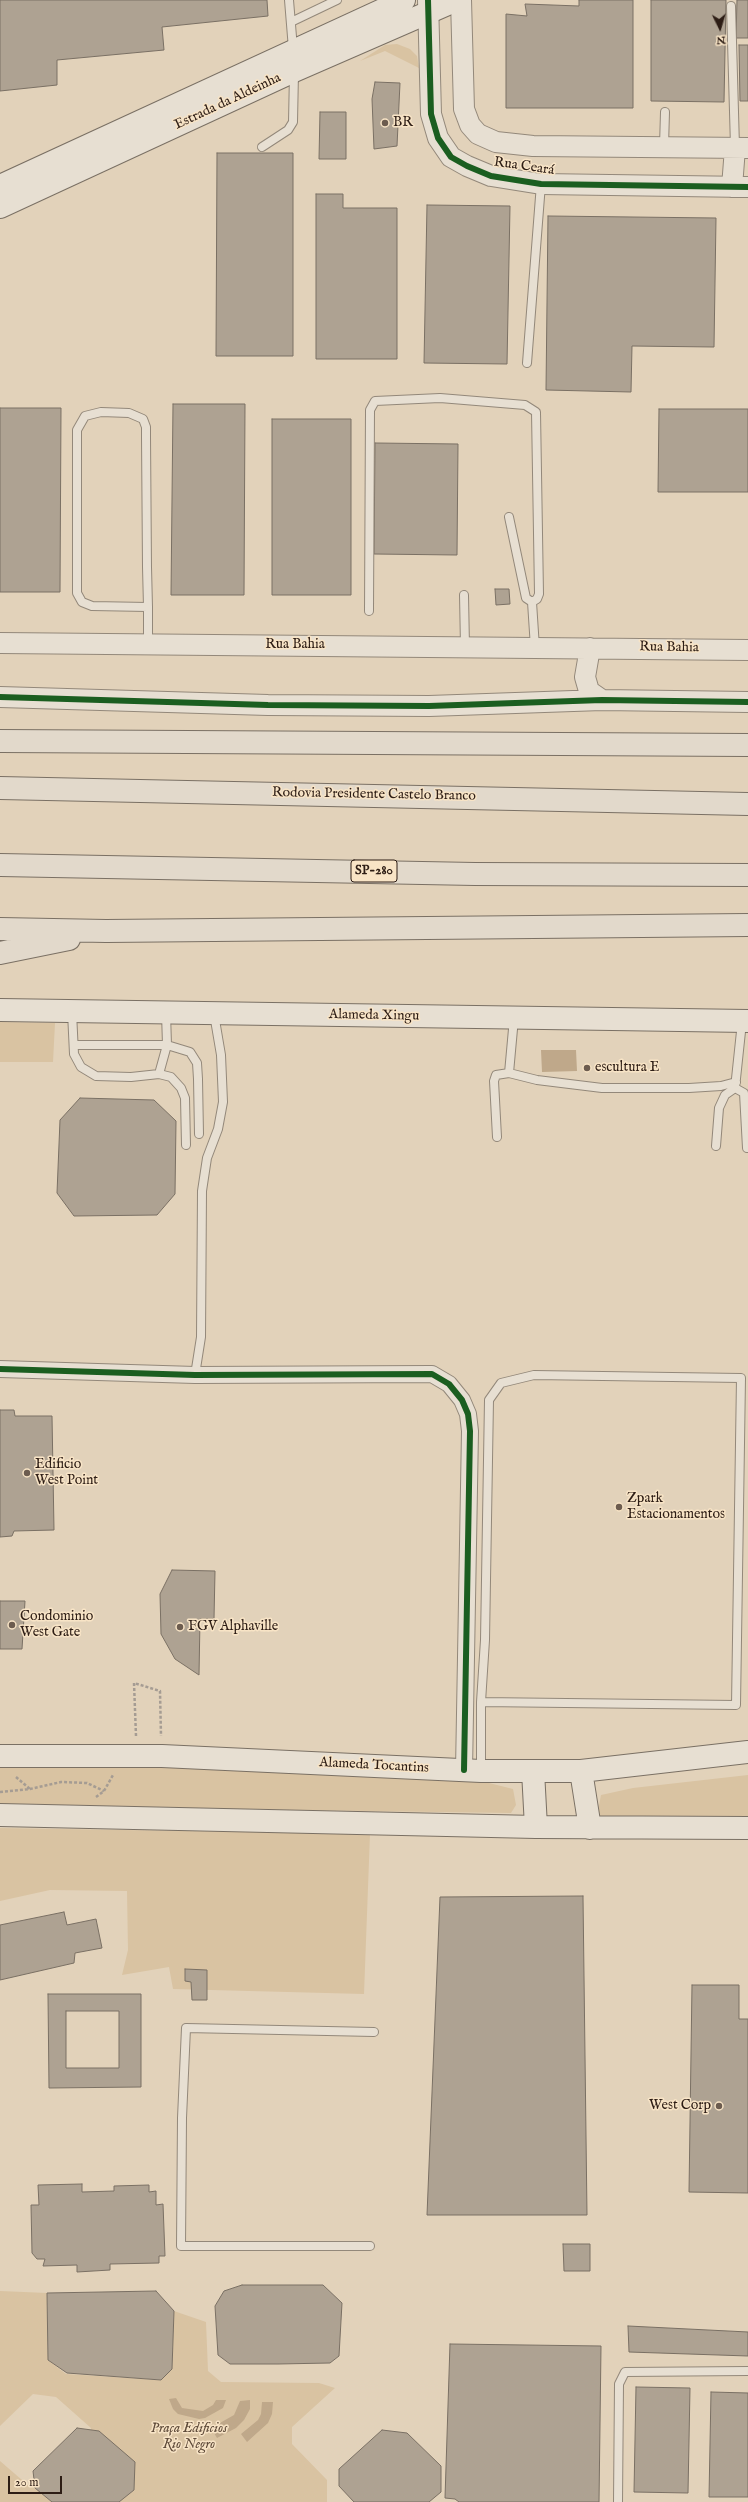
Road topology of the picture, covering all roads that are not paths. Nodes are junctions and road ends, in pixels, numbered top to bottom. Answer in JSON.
{"nodes":[{"id":1,"x":289,"y":0,"type":"edge"},
{"id":2,"x":337,"y":0,"type":"edge"},
{"id":3,"x":404,"y":0,"type":"edge"},
{"id":4,"x":457,"y":0,"type":"edge"},
{"id":5,"x":461,"y":0,"type":"edge"},
{"id":6,"x":428,"y":6,"type":"edge"},
{"id":7,"x":731,"y":6,"type":"dead end"},
{"id":8,"x":291,"y":22,"type":"junction"},
{"id":9,"x":294,"y":61,"type":"junction"},
{"id":10,"x":665,"y":112,"type":"dead end"},
{"id":11,"x":664,"y":146,"type":"junction"},
{"id":12,"x":262,"y":147,"type":"dead end"},
{"id":13,"x":741,"y":148,"type":"edge"},
{"id":14,"x":541,"y":184,"type":"junction"},
{"id":15,"x":0,"y":186,"type":"edge"},
{"id":16,"x":740,"y":187,"type":"edge"},
{"id":17,"x":0,"y":207,"type":"edge"},
{"id":18,"x":527,"y":363,"type":"dead end"},
{"id":19,"x":509,"y":517,"type":"dead end"},
{"id":20,"x":464,"y":595,"type":"dead end"},
{"id":21,"x":532,"y":602,"type":"junction"},
{"id":22,"x":148,"y":607,"type":"junction"},
{"id":23,"x":369,"y":611,"type":"dead end"},
{"id":24,"x":0,"y":643,"type":"edge"},
{"id":25,"x":148,"y":645,"type":"junction"},
{"id":26,"x":465,"y":647,"type":"junction"},
{"id":27,"x":590,"y":648,"type":"junction"},
{"id":28,"x":535,"y":649,"type":"junction"},
{"id":29,"x":748,"y":650,"type":"edge"},
{"id":30,"x":0,"y":697,"type":"edge"},
{"id":31,"x":602,"y":700,"type":"junction"},
{"id":32,"x":748,"y":702,"type":"edge"},
{"id":33,"x":0,"y":740,"type":"edge"},
{"id":34,"x":748,"y":745,"type":"edge"},
{"id":35,"x":0,"y":788,"type":"edge"},
{"id":36,"x":748,"y":804,"type":"edge"},
{"id":37,"x":0,"y":865,"type":"edge"},
{"id":38,"x":748,"y":875,"type":"edge"},
{"id":39,"x":748,"y":925,"type":"edge"},
{"id":40,"x":0,"y":928,"type":"edge"},
{"id":41,"x":106,"y":931,"type":"junction"},
{"id":42,"x":0,"y":953,"type":"edge"},
{"id":43,"x":0,"y":1010,"type":"edge"},
{"id":44,"x":72,"y":1012,"type":"junction"},
{"id":45,"x":166,"y":1013,"type":"junction"},
{"id":46,"x":214,"y":1014,"type":"junction"},
{"id":47,"x":514,"y":1018,"type":"junction"},
{"id":48,"x":745,"y":1021,"type":"edge"},
{"id":49,"x":74,"y":1045,"type":"junction"},
{"id":50,"x":167,"y":1045,"type":"junction"},
{"id":51,"x":509,"y":1073,"type":"junction"},
{"id":52,"x":159,"y":1074,"type":"junction"},
{"id":53,"x":736,"y":1085,"type":"junction"},
{"id":54,"x":199,"y":1134,"type":"dead end"},
{"id":55,"x":497,"y":1137,"type":"dead end"},
{"id":56,"x":186,"y":1145,"type":"dead end"},
{"id":57,"x":716,"y":1146,"type":"dead end"},
{"id":58,"x":748,"y":1148,"type":"edge"},
{"id":59,"x":0,"y":1369,"type":"edge"},
{"id":60,"x":196,"y":1375,"type":"junction"},
{"id":61,"x":481,"y":1702,"type":"junction"},
{"id":62,"x":748,"y":1752,"type":"edge"},
{"id":63,"x":0,"y":1756,"type":"edge"},
{"id":64,"x":473,"y":1771,"type":"junction"},
{"id":65,"x":533,"y":1771,"type":"junction"},
{"id":66,"x":581,"y":1771,"type":"junction"},
{"id":67,"x":0,"y":1815,"type":"edge"},
{"id":68,"x":536,"y":1827,"type":"junction"},
{"id":69,"x":590,"y":1828,"type":"junction"},
{"id":70,"x":748,"y":1828,"type":"edge"},
{"id":71,"x":374,"y":2032,"type":"dead end"},
{"id":72,"x":370,"y":2246,"type":"dead end"},
{"id":73,"x":748,"y":2371,"type":"edge"},
{"id":74,"x":618,"y":2502,"type":"edge"}],
"edges":[{"from":1,"to":8,"type":"lane"},
{"from":2,"to":8,"type":"lane"},
{"from":3,"to":9,"type":"main road","name":"Estrada da Aldeinha"},
{"from":4,"to":6,"type":"main road","name":"Estrada da Aldeinha"},
{"from":5,"to":11,"type":"street","name":"Rua Ceará"},
{"from":6,"to":9,"type":"main road","name":"Estrada da Aldeinha"},
{"from":6,"to":14,"type":"street","name":"Rua Ceará"},
{"from":7,"to":13,"type":"lane"},
{"from":8,"to":9,"type":"lane"},
{"from":9,"to":12,"type":"lane"},
{"from":9,"to":15,"type":"main road","name":"Estrada da Aldeinha"},
{"from":9,"to":17,"type":"main road","name":"Estrada da Aldeinha"},
{"from":10,"to":11,"type":"lane"},
{"from":11,"to":13,"type":"street","name":"Rua Ceará"},
{"from":13,"to":16,"type":"street"},
{"from":14,"to":16,"type":"street","name":"Rua Ceará"},
{"from":14,"to":18,"type":"lane"},
{"from":19,"to":21,"type":"lane"},
{"from":20,"to":26,"type":"lane"},
{"from":21,"to":23,"type":"lane"},
{"from":21,"to":28,"type":"lane"},
{"from":22,"to":22,"type":"lane"},
{"from":22,"to":25,"type":"lane"},
{"from":24,"to":25,"type":"street","name":"Rua Bahia"},
{"from":25,"to":26,"type":"street","name":"Rua Bahia"},
{"from":26,"to":28,"type":"street","name":"Rua Bahia"},
{"from":27,"to":28,"type":"street","name":"Rua Bahia"},
{"from":27,"to":29,"type":"street","name":"Rua Bahia"},
{"from":27,"to":31,"type":"street"},
{"from":30,"to":31,"type":"street"},
{"from":31,"to":32,"type":"street"},
{"from":33,"to":34,"type":"highway"},
{"from":35,"to":36,"type":"highway","name":"Rodovia Presidente Castelo Branco"},
{"from":37,"to":38,"type":"highway","number":"SP-280"},
{"from":39,"to":41,"type":"highway"},
{"from":40,"to":41,"type":"highway"},
{"from":41,"to":42,"type":"highway"},
{"from":43,"to":44,"type":"main road","name":"Alameda Xingu"},
{"from":44,"to":45,"type":"main road","name":"Alameda Xingu"},
{"from":44,"to":49,"type":"lane"},
{"from":45,"to":46,"type":"main road","name":"Alameda Xingu"},
{"from":45,"to":50,"type":"lane"},
{"from":46,"to":47,"type":"main road","name":"Alameda Xingu"},
{"from":46,"to":60,"type":"lane"},
{"from":47,"to":48,"type":"main road","name":"Alameda Xingu"},
{"from":47,"to":51,"type":"lane"},
{"from":48,"to":53,"type":"lane"},
{"from":49,"to":50,"type":"lane"},
{"from":49,"to":52,"type":"lane"},
{"from":50,"to":52,"type":"lane"},
{"from":50,"to":54,"type":"lane"},
{"from":51,"to":53,"type":"lane"},
{"from":51,"to":55,"type":"lane"},
{"from":52,"to":56,"type":"lane"},
{"from":53,"to":57,"type":"lane"},
{"from":53,"to":58,"type":"lane"},
{"from":59,"to":60,"type":"street"},
{"from":60,"to":64,"type":"street"},
{"from":61,"to":61,"type":"lane"},
{"from":61,"to":64,"type":"lane"},
{"from":62,"to":66,"type":"main road","name":"Alameda Tocantins"},
{"from":63,"to":64,"type":"main road","name":"Alameda Tocantins"},
{"from":64,"to":65,"type":"main road","name":"Alameda Tocantins"},
{"from":65,"to":66,"type":"main road","name":"Alameda Tocantins"},
{"from":65,"to":68,"type":"main road"},
{"from":66,"to":69,"type":"main road"},
{"from":67,"to":68,"type":"main road"},
{"from":68,"to":69,"type":"main road"},
{"from":69,"to":70,"type":"main road"},
{"from":71,"to":72,"type":"lane"},
{"from":73,"to":74,"type":"lane"}]}
